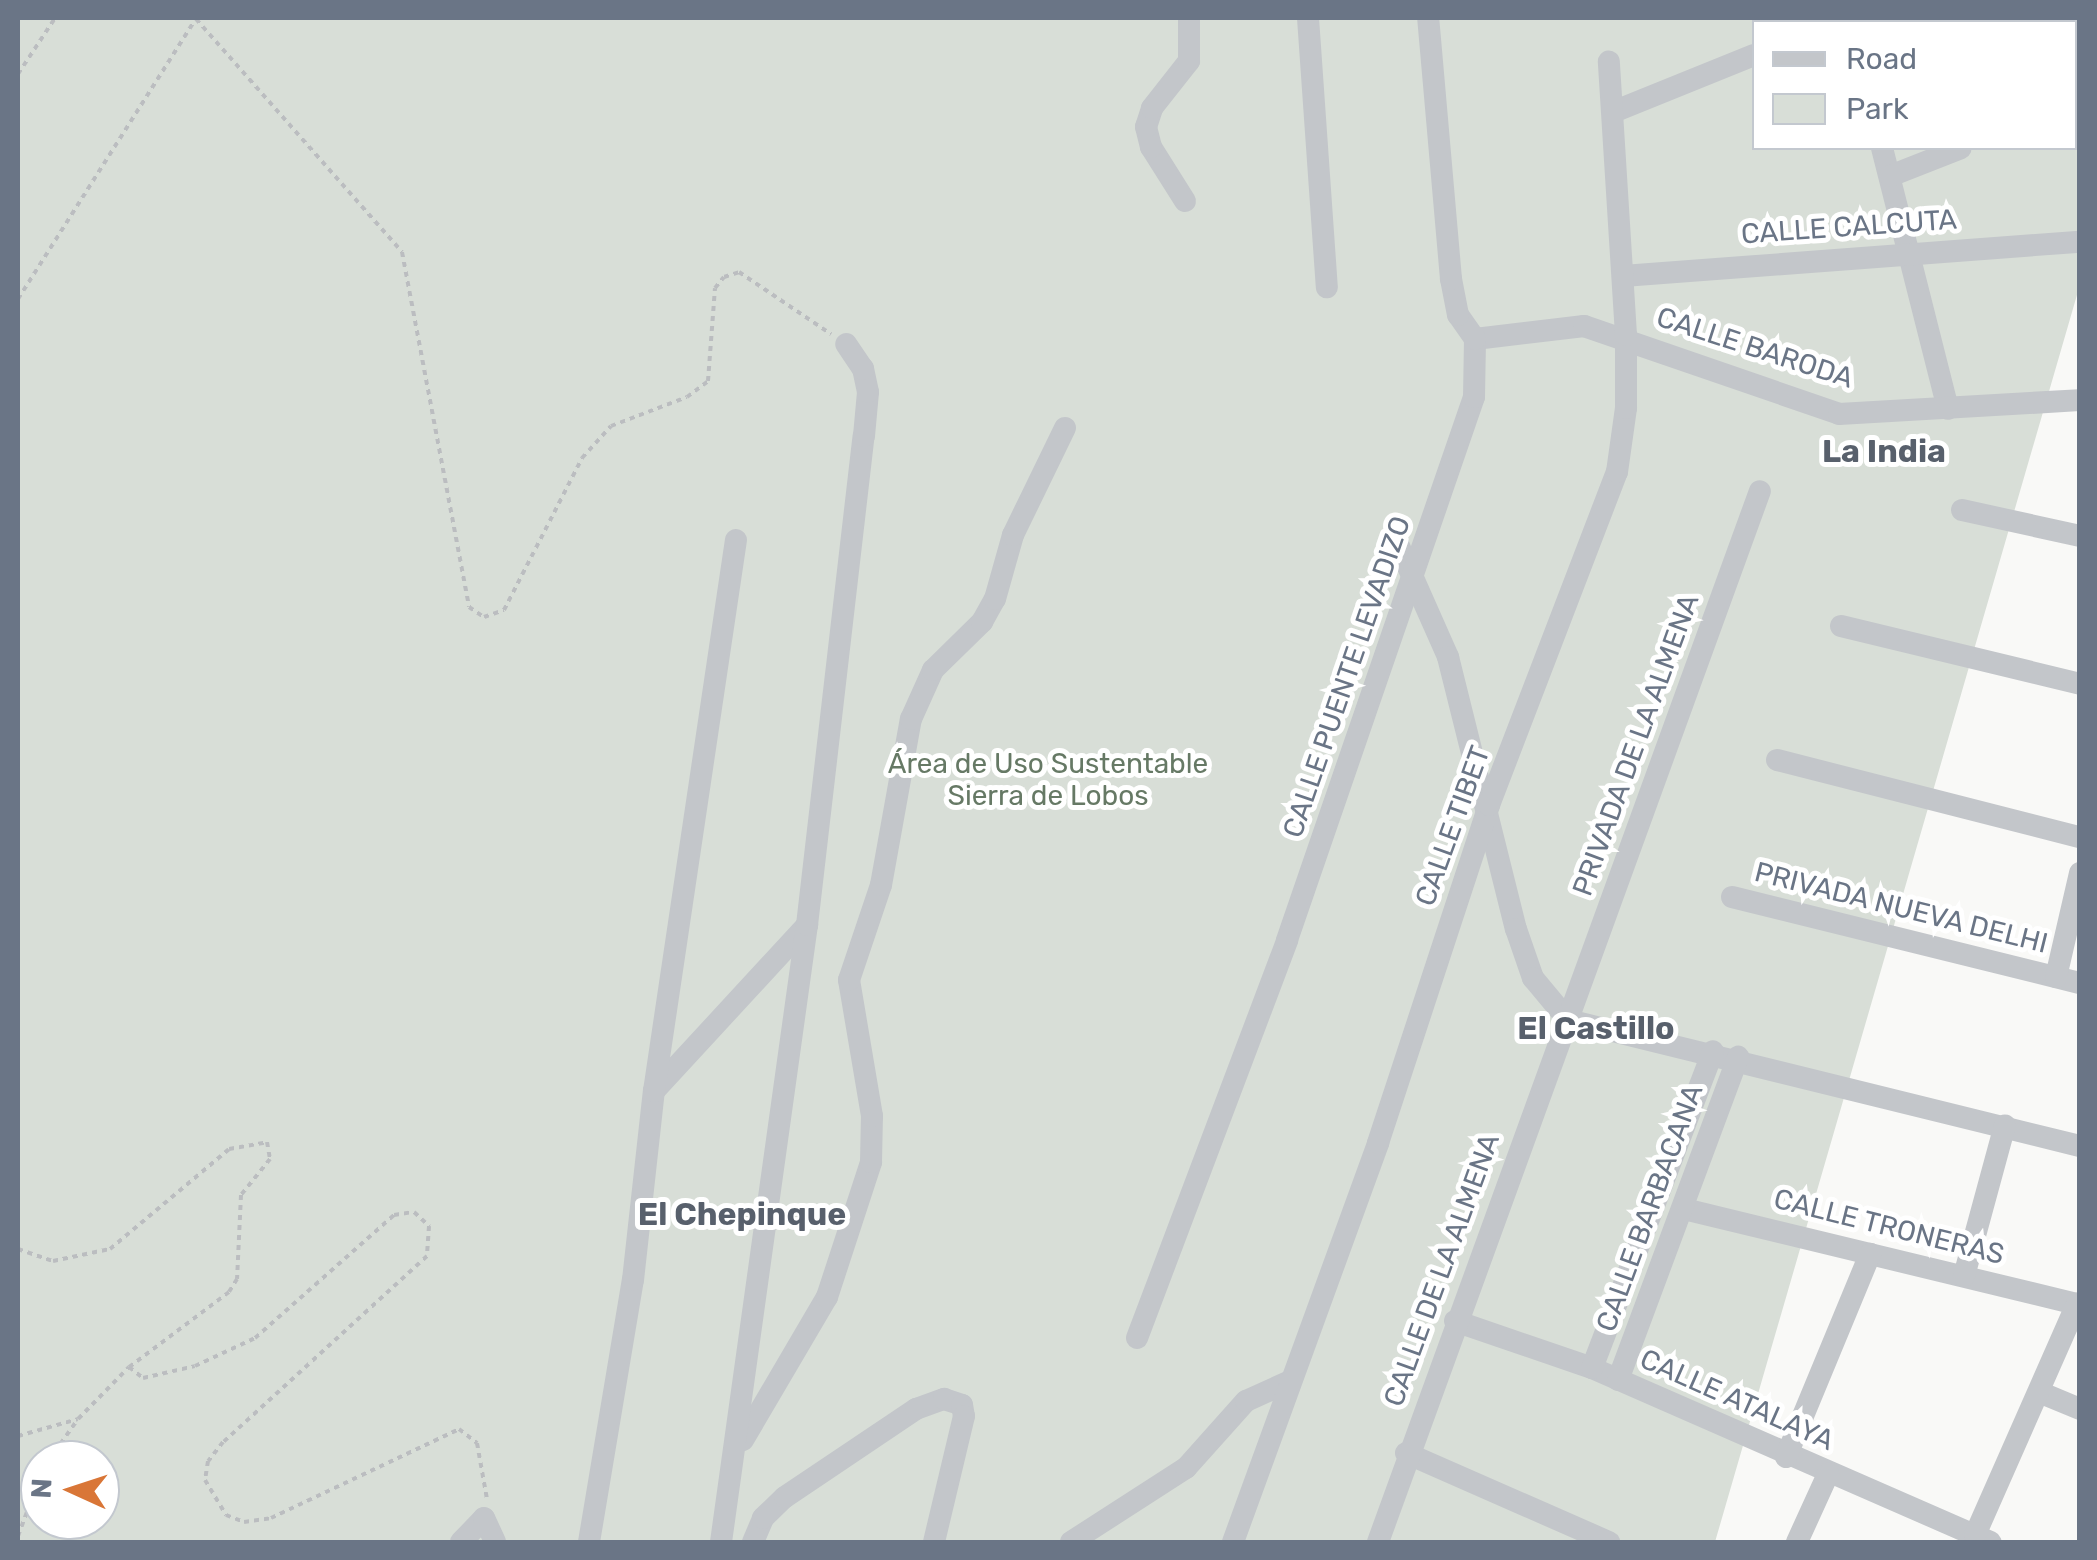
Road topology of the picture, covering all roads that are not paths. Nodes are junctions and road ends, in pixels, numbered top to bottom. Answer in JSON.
{"nodes":[{"id":1,"x":1190,"y":18,"type":"edge"},
{"id":2,"x":1308,"y":18,"type":"edge"},
{"id":3,"x":1428,"y":18,"type":"edge"},
{"id":4,"x":1752,"y":56,"type":"edge"},
{"id":5,"x":1610,"y":62,"type":"dead end"},
{"id":6,"x":1613,"y":112,"type":"junction"},
{"id":7,"x":1883,"y":150,"type":"edge"},
{"id":8,"x":1955,"y":150,"type":"edge"},
{"id":9,"x":1890,"y":176,"type":"junction"},
{"id":10,"x":1185,"y":201,"type":"dead end"},
{"id":11,"x":2080,"y":242,"type":"edge"},
{"id":12,"x":1912,"y":251,"type":"junction"},
{"id":13,"x":1624,"y":276,"type":"junction"},
{"id":14,"x":1327,"y":287,"type":"dead end"},
{"id":15,"x":1626,"y":335,"type":"junction"},
{"id":16,"x":1475,"y":339,"type":"junction"},
{"id":17,"x":846,"y":344,"type":"road end"},
{"id":18,"x":2080,"y":400,"type":"edge"},
{"id":19,"x":1948,"y":409,"type":"junction"},
{"id":20,"x":1064,"y":428,"type":"dead end"},
{"id":21,"x":1760,"y":491,"type":"dead end"},
{"id":22,"x":1962,"y":510,"type":"dead end"},
{"id":23,"x":2080,"y":536,"type":"edge"},
{"id":24,"x":736,"y":540,"type":"dead end"},
{"id":25,"x":1398,"y":544,"type":"dead end"},
{"id":26,"x":1413,"y":576,"type":"junction"},
{"id":27,"x":1840,"y":626,"type":"dead end"},
{"id":28,"x":2080,"y":684,"type":"edge"},
{"id":29,"x":1777,"y":760,"type":"dead end"},
{"id":30,"x":1489,"y":806,"type":"junction"},
{"id":31,"x":2080,"y":837,"type":"edge"},
{"id":32,"x":2080,"y":873,"type":"edge"},
{"id":33,"x":1732,"y":897,"type":"dead end"},
{"id":34,"x":807,"y":925,"type":"junction"},
{"id":35,"x":2056,"y":977,"type":"junction"},
{"id":36,"x":2080,"y":983,"type":"edge"},
{"id":37,"x":1568,"y":1020,"type":"junction"},
{"id":38,"x":1713,"y":1051,"type":"junction"},
{"id":39,"x":1738,"y":1058,"type":"junction"},
{"id":40,"x":654,"y":1091,"type":"junction"},
{"id":41,"x":2005,"y":1125,"type":"junction"},
{"id":42,"x":2080,"y":1146,"type":"edge"},
{"id":43,"x":1684,"y":1209,"type":"junction"},
{"id":44,"x":1870,"y":1254,"type":"junction"},
{"id":45,"x":1964,"y":1276,"type":"junction"},
{"id":46,"x":2078,"y":1305,"type":"edge"},
{"id":47,"x":1455,"y":1321,"type":"junction"},
{"id":48,"x":1136,"y":1338,"type":"dead end"},
{"id":49,"x":1592,"y":1368,"type":"junction"},
{"id":50,"x":1618,"y":1380,"type":"junction"},
{"id":51,"x":1288,"y":1382,"type":"junction"},
{"id":52,"x":2039,"y":1392,"type":"junction"},
{"id":53,"x":2080,"y":1410,"type":"edge"},
{"id":54,"x":736,"y":1452,"type":"junction"},
{"id":55,"x":1406,"y":1453,"type":"junction"},
{"id":56,"x":1786,"y":1457,"type":"junction"},
{"id":57,"x":1828,"y":1474,"type":"junction"},
{"id":58,"x":1983,"y":1539,"type":"edge"},
{"id":59,"x":461,"y":1542,"type":"edge"},
{"id":60,"x":494,"y":1542,"type":"edge"},
{"id":61,"x":588,"y":1542,"type":"edge"},
{"id":62,"x":721,"y":1542,"type":"edge"},
{"id":63,"x":753,"y":1542,"type":"edge"},
{"id":64,"x":934,"y":1542,"type":"edge"},
{"id":65,"x":1072,"y":1542,"type":"edge"},
{"id":66,"x":1233,"y":1542,"type":"edge"},
{"id":67,"x":1378,"y":1542,"type":"edge"},
{"id":68,"x":1609,"y":1542,"type":"edge"},
{"id":69,"x":1797,"y":1542,"type":"edge"}],
"edges":[{"from":1,"to":10,"type":"street"},
{"from":2,"to":14,"type":"street"},
{"from":3,"to":16,"type":"street","name":"CALLE PUENTE LEVADIZO"},
{"from":4,"to":6,"type":"street"},
{"from":5,"to":6,"type":"street","name":"CALLE TIBET"},
{"from":6,"to":13,"type":"street","name":"CALLE TIBET"},
{"from":7,"to":9,"type":"street"},
{"from":8,"to":9,"type":"street"},
{"from":9,"to":12,"type":"street"},
{"from":11,"to":12,"type":"street","name":"CALLE CALCUTA"},
{"from":12,"to":13,"type":"street","name":"CALLE CALCUTA"},
{"from":12,"to":19,"type":"street"},
{"from":13,"to":15,"type":"street","name":"CALLE TIBET"},
{"from":15,"to":16,"type":"street","name":"CALLE BARODA"},
{"from":15,"to":19,"type":"street","name":"CALLE BARODA"},
{"from":15,"to":30,"type":"street","name":"CALLE TIBET"},
{"from":16,"to":26,"type":"street","name":"CALLE PUENTE LEVADIZO"},
{"from":17,"to":34,"type":"street"},
{"from":18,"to":19,"type":"street","name":"CALLE BARODA"},
{"from":20,"to":54,"type":"street"},
{"from":21,"to":37,"type":"street","name":"PRIVADA DE LA ALMENA"},
{"from":22,"to":23,"type":"street"},
{"from":24,"to":40,"type":"street"},
{"from":25,"to":26,"type":"street"},
{"from":26,"to":30,"type":"street"},
{"from":26,"to":48,"type":"street","name":"CALLE PUENTE LEVADIZO"},
{"from":27,"to":28,"type":"street"},
{"from":29,"to":31,"type":"street"},
{"from":30,"to":37,"type":"street"},
{"from":30,"to":51,"type":"street","name":"CALLE TIBET"},
{"from":32,"to":35,"type":"street"},
{"from":33,"to":35,"type":"street","name":"PRIVADA NUEVA DELHI"},
{"from":34,"to":40,"type":"street"},
{"from":34,"to":54,"type":"street"},
{"from":35,"to":36,"type":"street","name":"PRIVADA NUEVA DELHI"},
{"from":37,"to":38,"type":"street"},
{"from":37,"to":47,"type":"street","name":"CALLE DE LA ALMENA"},
{"from":38,"to":39,"type":"street"},
{"from":38,"to":49,"type":"street","name":"CALLE BARBACANA"},
{"from":39,"to":41,"type":"street"},
{"from":39,"to":43,"type":"street","name":"CALLE BARBACANA"},
{"from":40,"to":61,"type":"street"},
{"from":41,"to":42,"type":"street"},
{"from":41,"to":45,"type":"street"},
{"from":43,"to":44,"type":"street","name":"CALLE TRONERAS"},
{"from":43,"to":50,"type":"street","name":"CALLE BARBACANA"},
{"from":44,"to":45,"type":"street","name":"CALLE TRONERAS"},
{"from":44,"to":56,"type":"street"},
{"from":45,"to":46,"type":"street","name":"CALLE TRONERAS"},
{"from":46,"to":52,"type":"street"},
{"from":47,"to":49,"type":"street","name":"CALLE ATALAYA"},
{"from":47,"to":55,"type":"street","name":"CALLE DE LA ALMENA"},
{"from":49,"to":50,"type":"street","name":"CALLE ATALAYA"},
{"from":50,"to":56,"type":"street","name":"CALLE ATALAYA"},
{"from":51,"to":65,"type":"street"},
{"from":51,"to":66,"type":"street","name":"CALLE TIBET"},
{"from":52,"to":53,"type":"street"},
{"from":52,"to":58,"type":"street"},
{"from":54,"to":62,"type":"street"},
{"from":55,"to":67,"type":"street","name":"CALLE DE LA ALMENA"},
{"from":55,"to":68,"type":"street"},
{"from":56,"to":57,"type":"street","name":"CALLE ATALAYA"},
{"from":57,"to":58,"type":"street","name":"CALLE ATALAYA"},
{"from":57,"to":69,"type":"street"},
{"from":59,"to":60,"type":"street"},
{"from":63,"to":64,"type":"street"}]}
